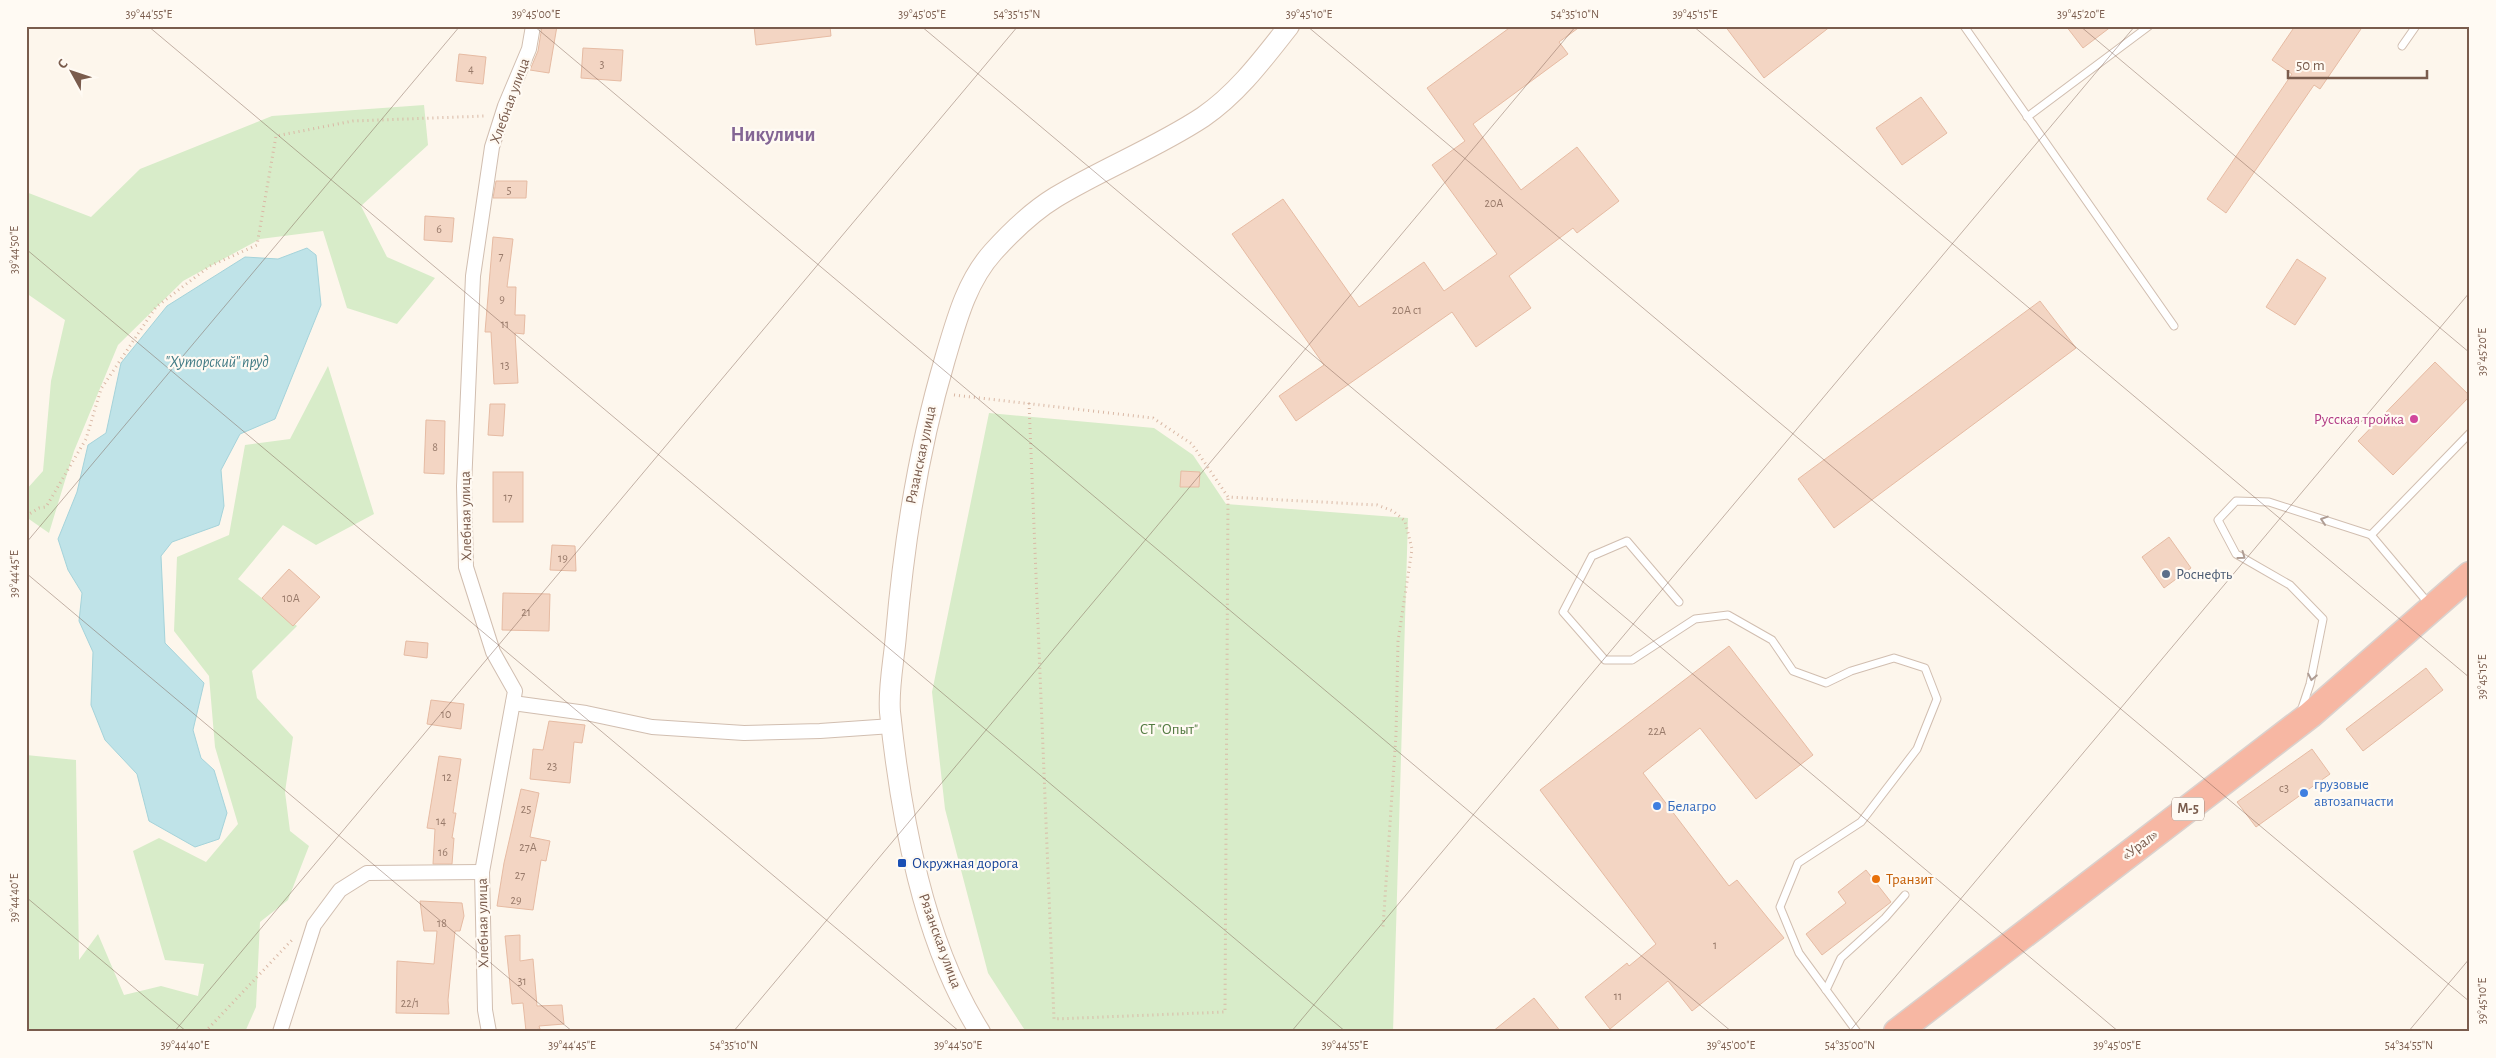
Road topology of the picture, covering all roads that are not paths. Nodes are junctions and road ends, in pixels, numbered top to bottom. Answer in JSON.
{"nodes":[{"id":1,"x":533,"y":26,"type":"edge"},
{"id":2,"x":1289,"y":26,"type":"edge"},
{"id":3,"x":1964,"y":26,"type":"edge"},
{"id":4,"x":2149,"y":26,"type":"edge"},
{"id":5,"x":2416,"y":26,"type":"edge"},
{"id":6,"x":2402,"y":46,"type":"dead end"},
{"id":7,"x":2027,"y":117,"type":"junction"},
{"id":8,"x":2174,"y":326,"type":"dead end"},
{"id":9,"x":2470,"y":433,"type":"edge"},
{"id":10,"x":2371,"y":535,"type":"junction"},
{"id":11,"x":2470,"y":575,"type":"edge"},
{"id":12,"x":1679,"y":602,"type":"dead end"},
{"id":13,"x":2432,"y":608,"type":"junction"},
{"id":14,"x":513,"y":703,"type":"junction"},
{"id":15,"x":892,"y":726,"type":"junction"},
{"id":16,"x":2296,"y":726,"type":"junction"},
{"id":17,"x":482,"y":872,"type":"junction"},
{"id":18,"x":1905,"y":895,"type":"dead end"},
{"id":19,"x":1826,"y":990,"type":"junction"},
{"id":20,"x":280,"y":1032,"type":"edge"},
{"id":21,"x":489,"y":1032,"type":"edge"},
{"id":22,"x":980,"y":1032,"type":"edge"},
{"id":23,"x":1857,"y":1032,"type":"edge"},
{"id":24,"x":1897,"y":1032,"type":"edge"}],
"edges":[{"from":1,"to":14,"type":"street","name":"Хлебная улица"},
{"from":2,"to":15,"type":"street","name":"Рязанская улица"},
{"from":3,"to":7,"type":"lane"},
{"from":4,"to":7,"type":"lane"},
{"from":5,"to":6,"type":"lane"},
{"from":7,"to":8,"type":"lane"},
{"from":9,"to":10,"type":"lane"},
{"from":10,"to":13,"type":"lane"},
{"from":10,"to":16,"type":"lane","one_way":true},
{"from":11,"to":13,"type":"highway","name":"«Урал»","number":"М-5"},
{"from":12,"to":19,"type":"lane"},
{"from":13,"to":16,"type":"highway","name":"«Урал»","number":"М-5"},
{"from":14,"to":15,"type":"street"},
{"from":14,"to":17,"type":"street","name":"Хлебная улица"},
{"from":15,"to":22,"type":"street","name":"Рязанская улица"},
{"from":16,"to":24,"type":"highway","name":"«Урал»","number":"М-5"},
{"from":17,"to":20,"type":"street"},
{"from":17,"to":21,"type":"street","name":"Хлебная улица"},
{"from":18,"to":19,"type":"lane"},
{"from":19,"to":23,"type":"lane"}]}
